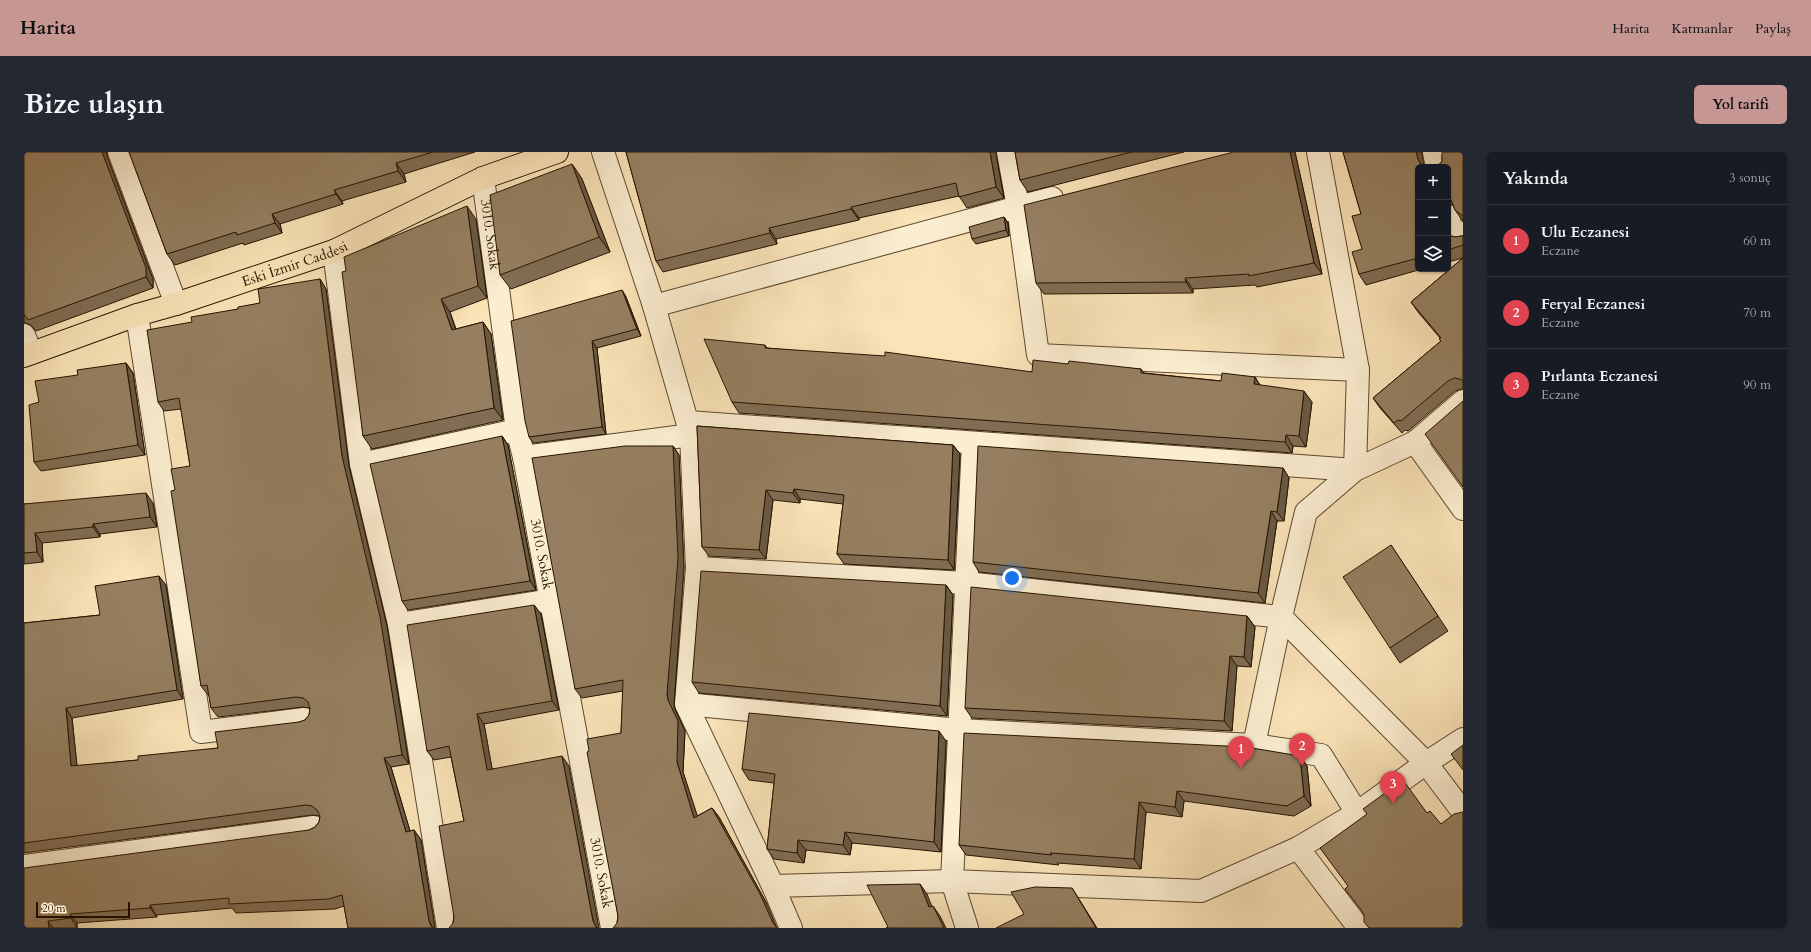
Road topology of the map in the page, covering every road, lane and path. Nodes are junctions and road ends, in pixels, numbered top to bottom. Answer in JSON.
{"nodes":[{"id":1,"x":119,"y":152,"type":"edge"},
{"id":2,"x":557,"y":152,"type":"edge"},
{"id":3,"x":603,"y":152,"type":"edge"},
{"id":4,"x":1008,"y":152,"type":"edge"},
{"id":5,"x":1318,"y":152,"type":"edge"},
{"id":6,"x":1434,"y":152,"type":"edge"},
{"id":7,"x":1436,"y":164,"type":"edge"},
{"id":8,"x":483,"y":178,"type":"junction"},
{"id":9,"x":1070,"y":194,"type":"edge"},
{"id":10,"x":1018,"y":207,"type":"junction"},
{"id":11,"x":1451,"y":228,"type":"edge"},
{"id":12,"x":1463,"y":235,"type":"edge"},
{"id":13,"x":334,"y":251,"type":"junction"},
{"id":14,"x":176,"y":304,"type":"junction"},
{"id":15,"x":654,"y":306,"type":"junction"},
{"id":16,"x":137,"y":315,"type":"junction"},
{"id":17,"x":26,"y":348,"type":"edge"},
{"id":18,"x":1358,"y":370,"type":"junction"},
{"id":19,"x":1463,"y":401,"type":"edge"},
{"id":20,"x":689,"y":428,"type":"junction"},
{"id":21,"x":517,"y":430,"type":"junction"},
{"id":22,"x":1415,"y":442,"type":"junction"},
{"id":23,"x":973,"y":443,"type":"junction"},
{"id":24,"x":524,"y":457,"type":"junction"},
{"id":25,"x":361,"y":464,"type":"junction"},
{"id":26,"x":1355,"y":470,"type":"junction"},
{"id":27,"x":1463,"y":509,"type":"edge"},
{"id":28,"x":697,"y":568,"type":"junction"},
{"id":29,"x":966,"y":583,"type":"junction"},
{"id":30,"x":551,"y":600,"type":"junction"},
{"id":31,"x":1281,"y":617,"type":"junction"},
{"id":32,"x":399,"y":624,"type":"junction"},
{"id":33,"x":686,"y":704,"type":"junction"},
{"id":34,"x":304,"y":719,"type":"edge"},
{"id":35,"x":959,"y":730,"type":"junction"},
{"id":36,"x":1463,"y":739,"type":"edge"},
{"id":37,"x":1254,"y":745,"type":"junction"},
{"id":38,"x":1426,"y":763,"type":"junction"},
{"id":39,"x":1463,"y":812,"type":"edge"},
{"id":40,"x":1357,"y":813,"type":"junction"},
{"id":41,"x":314,"y":827,"type":"edge"},
{"id":42,"x":1298,"y":848,"type":"junction"},
{"id":43,"x":24,"y":866,"type":"edge"},
{"id":44,"x":952,"y":881,"type":"junction"},
{"id":45,"x":773,"y":886,"type":"junction"},
{"id":46,"x":448,"y":928,"type":"edge"},
{"id":47,"x":612,"y":928,"type":"edge"},
{"id":48,"x":791,"y":928,"type":"edge"},
{"id":49,"x":967,"y":928,"type":"edge"},
{"id":50,"x":1359,"y":928,"type":"edge"}],
"edges":[{"from":1,"to":14,"type":"street"},
{"from":2,"to":8,"type":"main road","name":"Eski İzmir Caddesi"},
{"from":3,"to":15,"type":"street"},
{"from":4,"to":10,"type":"street"},
{"from":5,"to":18,"type":"street"},
{"from":6,"to":7,"type":"street"},
{"from":8,"to":13,"type":"main road","name":"Eski İzmir Caddesi"},
{"from":8,"to":21,"type":"street","name":"3010. Sokak"},
{"from":9,"to":10,"type":"street"},
{"from":10,"to":15,"type":"street"},
{"from":10,"to":18,"type":"street"},
{"from":11,"to":12,"type":"street"},
{"from":13,"to":14,"type":"main road","name":"Eski İzmir Caddesi"},
{"from":13,"to":25,"type":"street"},
{"from":14,"to":16,"type":"main road","name":"Eski İzmir Caddesi"},
{"from":15,"to":20,"type":"street"},
{"from":16,"to":17,"type":"main road","name":"Eski İzmir Caddesi"},
{"from":16,"to":34,"type":"street"},
{"from":18,"to":26,"type":"street"},
{"from":19,"to":22,"type":"street"},
{"from":20,"to":23,"type":"street"},
{"from":20,"to":24,"type":"street"},
{"from":20,"to":28,"type":"street"},
{"from":21,"to":24,"type":"street","name":"3010. Sokak"},
{"from":21,"to":25,"type":"street"},
{"from":22,"to":26,"type":"street"},
{"from":22,"to":27,"type":"street"},
{"from":23,"to":26,"type":"street"},
{"from":23,"to":29,"type":"street"},
{"from":24,"to":30,"type":"street","name":"3010. Sokak"},
{"from":25,"to":32,"type":"street"},
{"from":26,"to":31,"type":"street"},
{"from":28,"to":29,"type":"street"},
{"from":28,"to":33,"type":"street"},
{"from":29,"to":31,"type":"street"},
{"from":29,"to":35,"type":"street"},
{"from":30,"to":32,"type":"street"},
{"from":30,"to":47,"type":"street","name":"3010. Sokak"},
{"from":31,"to":37,"type":"street"},
{"from":31,"to":38,"type":"street"},
{"from":32,"to":46,"type":"street"},
{"from":33,"to":35,"type":"street"},
{"from":33,"to":45,"type":"street"},
{"from":35,"to":37,"type":"street"},
{"from":35,"to":44,"type":"street"},
{"from":36,"to":38,"type":"street"},
{"from":37,"to":40,"type":"street"},
{"from":38,"to":39,"type":"street"},
{"from":38,"to":40,"type":"street"},
{"from":40,"to":42,"type":"street"},
{"from":41,"to":43,"type":"street"},
{"from":42,"to":44,"type":"street"},
{"from":42,"to":50,"type":"street"},
{"from":44,"to":45,"type":"street"},
{"from":44,"to":49,"type":"street"},
{"from":45,"to":48,"type":"street"}]}
